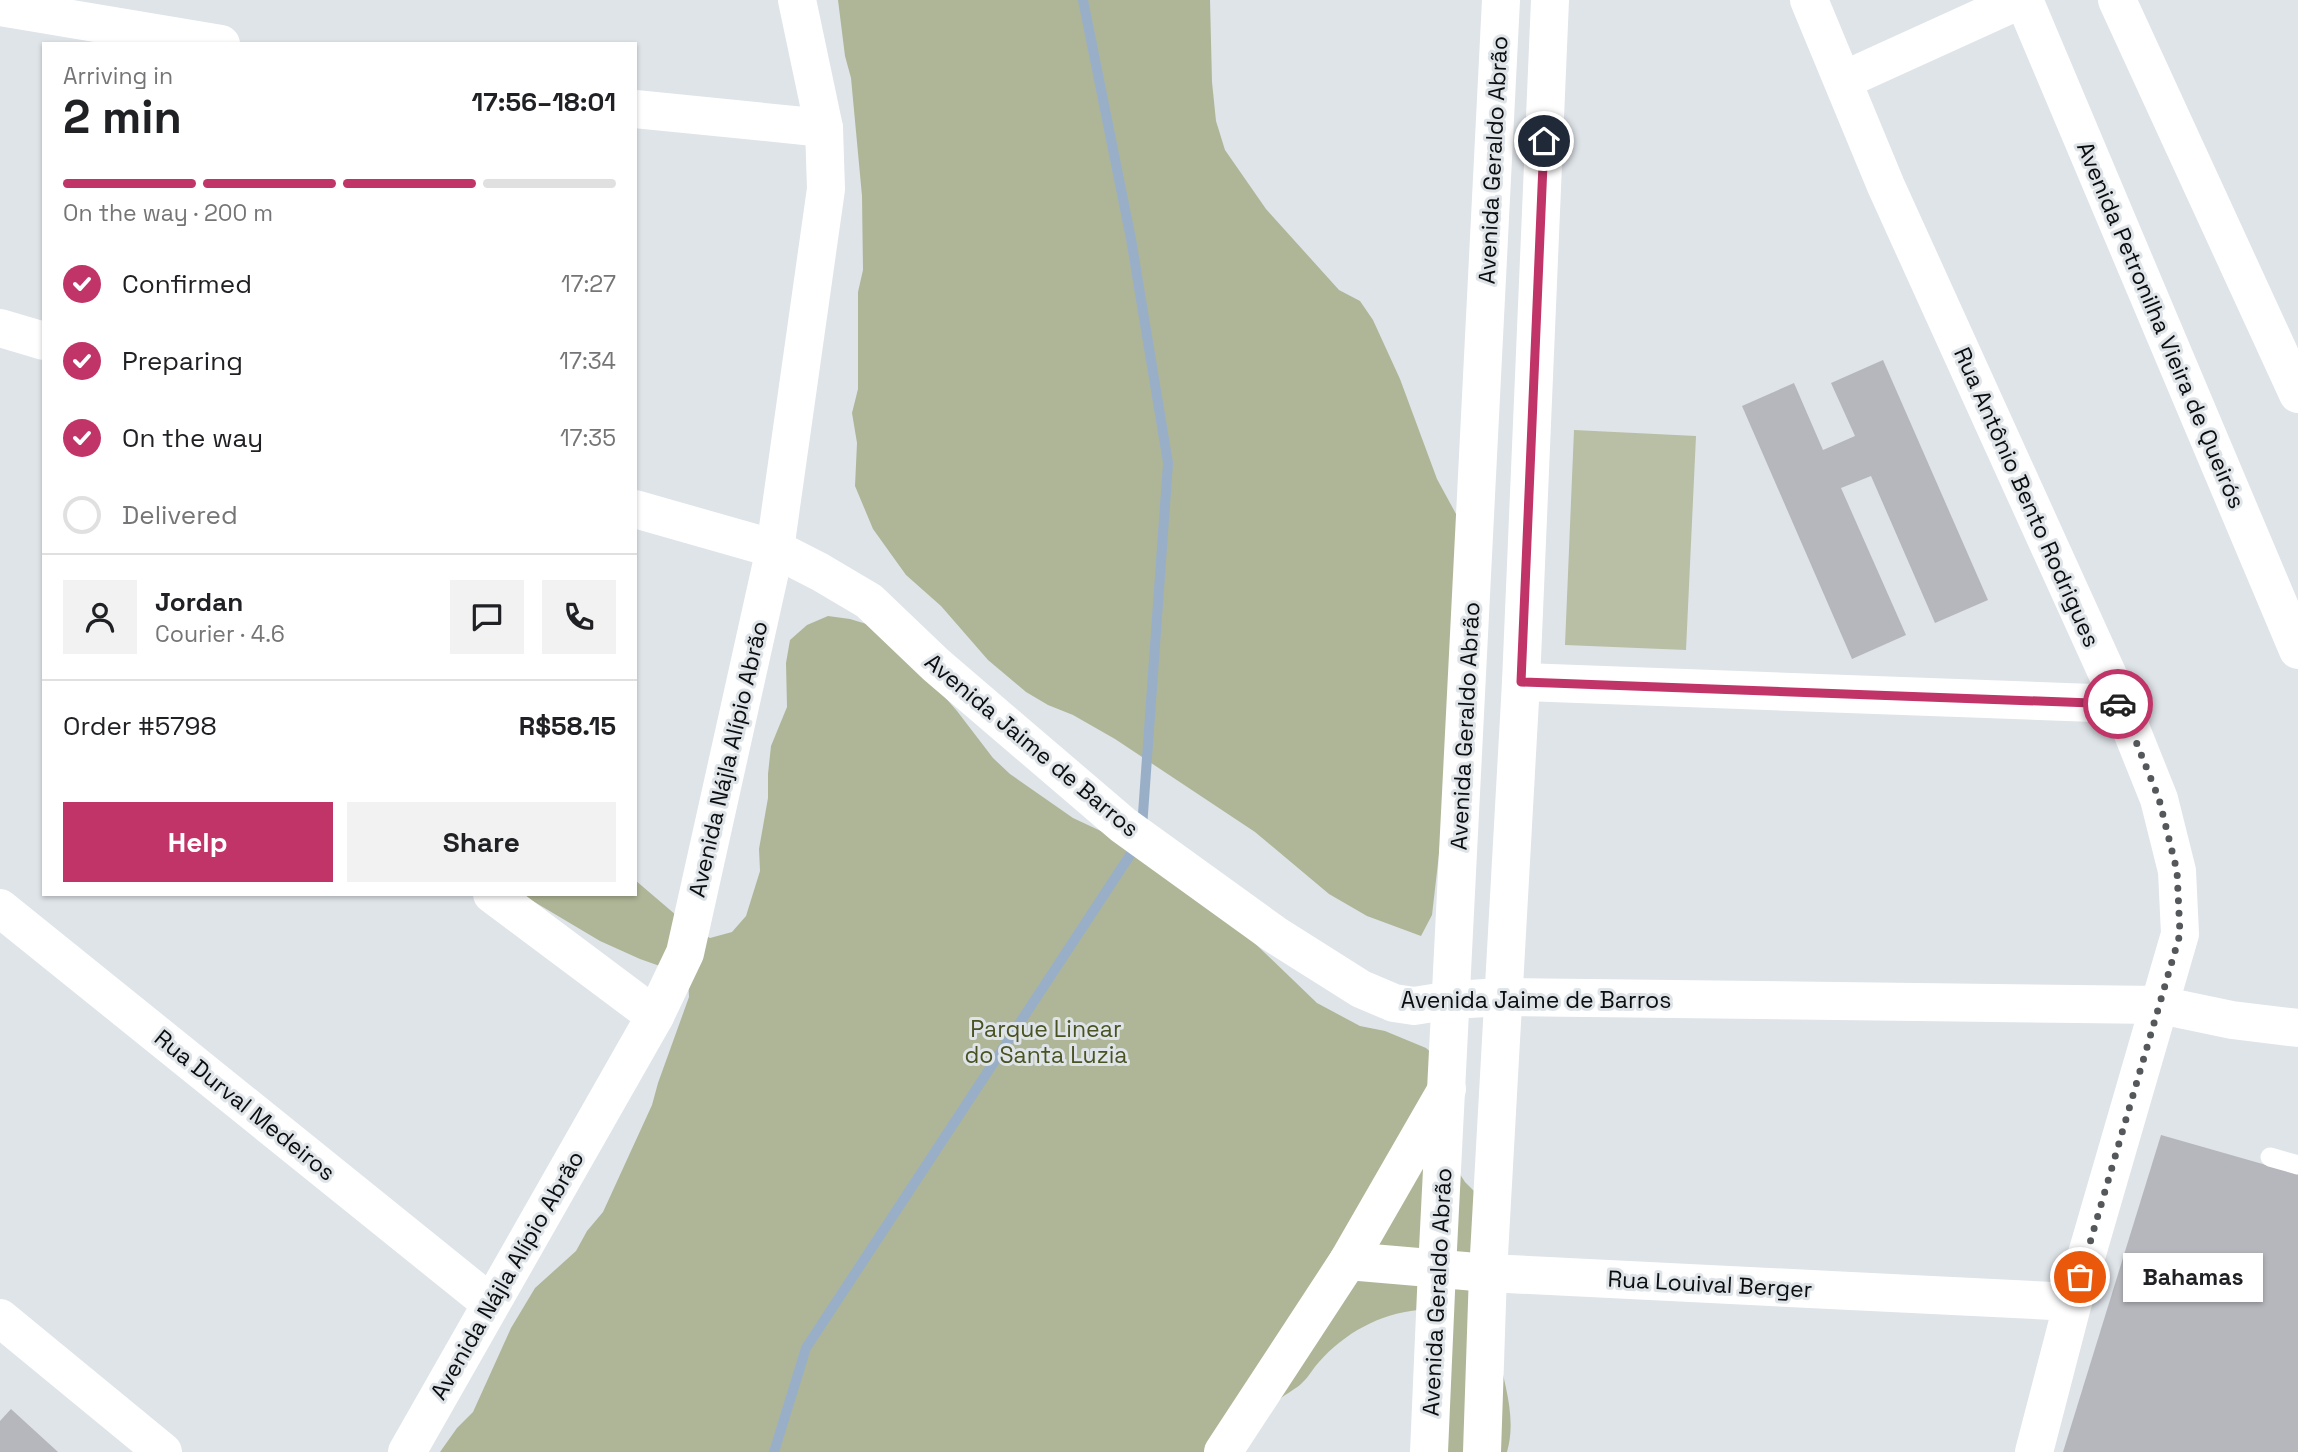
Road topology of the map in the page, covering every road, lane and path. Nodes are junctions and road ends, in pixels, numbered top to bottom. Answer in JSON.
{"nodes":[{"id":1,"x":797,"y":0,"type":"edge"},
{"id":2,"x":1501,"y":0,"type":"edge"},
{"id":3,"x":1809,"y":0,"type":"edge"},
{"id":4,"x":2022,"y":0,"type":"edge"},
{"id":5,"x":2117,"y":0,"type":"edge"},
{"id":6,"x":1542,"y":2,"type":"edge"},
{"id":7,"x":0,"y":7,"type":"edge"},
{"id":8,"x":209,"y":42,"type":"edge"},
{"id":9,"x":1843,"y":79,"type":"junction"},
{"id":10,"x":637,"y":109,"type":"edge"},
{"id":11,"x":824,"y":128,"type":"junction"},
{"id":12,"x":0,"y":328,"type":"edge"},
{"id":13,"x":42,"y":340,"type":"edge"},
{"id":14,"x":2298,"y":394,"type":"edge"},
{"id":15,"x":637,"y":510,"type":"edge"},
{"id":16,"x":775,"y":549,"type":"junction"},
{"id":17,"x":2285,"y":583,"type":"edge"},
{"id":18,"x":2298,"y":650,"type":"edge"},
{"id":19,"x":1521,"y":682,"type":"junction"},
{"id":20,"x":2121,"y":704,"type":"junction"},
{"id":21,"x":495,"y":896,"type":"edge"},
{"id":22,"x":0,"y":908,"type":"edge"},
{"id":23,"x":1503,"y":997,"type":"junction"},
{"id":24,"x":1452,"y":1000,"type":"junction"},
{"id":25,"x":2160,"y":1005,"type":"junction"},
{"id":26,"x":655,"y":1016,"type":"junction"},
{"id":27,"x":2298,"y":1028,"type":"edge"},
{"id":28,"x":1447,"y":1089,"type":"junction"},
{"id":29,"x":2270,"y":1157,"type":"dead end"},
{"id":30,"x":2298,"y":1165,"type":"edge"},
{"id":31,"x":1348,"y":1261,"type":"junction"},
{"id":32,"x":1437,"y":1269,"type":"junction"},
{"id":33,"x":1488,"y":1273,"type":"junction"},
{"id":34,"x":2073,"y":1302,"type":"junction"},
{"id":35,"x":490,"y":1303,"type":"junction"},
{"id":36,"x":0,"y":1318,"type":"edge"},
{"id":37,"x":163,"y":1452,"type":"edge"},
{"id":38,"x":407,"y":1452,"type":"edge"},
{"id":39,"x":1223,"y":1452,"type":"edge"},
{"id":40,"x":1429,"y":1452,"type":"edge"},
{"id":41,"x":1482,"y":1452,"type":"edge"},
{"id":42,"x":2034,"y":1452,"type":"edge"}],
"edges":[{"from":1,"to":11,"type":"street","name":"Avenida Nájla Alípio Abrão"},
{"from":2,"to":24,"type":"street","name":"Avenida Geraldo Abrão"},
{"from":3,"to":9,"type":"street","name":"Rua Antônio Bento Rodrigues"},
{"from":4,"to":9,"type":"street"},
{"from":4,"to":17,"type":"street","name":"Avenida Petronilha Vieira de Queirós"},
{"from":5,"to":14,"type":"street"},
{"from":6,"to":19,"type":"street"},
{"from":7,"to":8,"type":"street"},
{"from":9,"to":20,"type":"street","name":"Rua Antônio Bento Rodrigues"},
{"from":10,"to":11,"type":"street"},
{"from":11,"to":16,"type":"street","name":"Avenida Nájla Alípio Abrão"},
{"from":12,"to":13,"type":"street"},
{"from":15,"to":16,"type":"street","name":"Avenida Jaime de Barros"},
{"from":16,"to":24,"type":"street","name":"Avenida Jaime de Barros"},
{"from":16,"to":26,"type":"street","name":"Avenida Nájla Alípio Abrão"},
{"from":17,"to":18,"type":"street","name":"Avenida Petronilha Vieira de Queirós"},
{"from":19,"to":20,"type":"street"},
{"from":19,"to":23,"type":"street"},
{"from":20,"to":25,"type":"street","name":"Rua Antônio Bento Rodrigues"},
{"from":21,"to":26,"type":"street"},
{"from":22,"to":35,"type":"street","name":"Rua Durval Medeiros"},
{"from":23,"to":24,"type":"street","name":"Avenida Jaime de Barros"},
{"from":23,"to":25,"type":"street","name":"Avenida Jaime de Barros"},
{"from":23,"to":33,"type":"street"},
{"from":24,"to":28,"type":"street","name":"Avenida Geraldo Abrão"},
{"from":25,"to":27,"type":"street","name":"Avenida Jaime de Barros"},
{"from":25,"to":34,"type":"street","name":"Rua Antônio Bento Rodrigues"},
{"from":26,"to":35,"type":"street","name":"Avenida Nájla Alípio Abrão"},
{"from":28,"to":31,"type":"street"},
{"from":28,"to":32,"type":"street","name":"Avenida Geraldo Abrão"},
{"from":29,"to":30,"type":"lane"},
{"from":31,"to":32,"type":"street","name":"Rua Louival Berger"},
{"from":31,"to":39,"type":"street"},
{"from":32,"to":33,"type":"street","name":"Rua Louival Berger"},
{"from":32,"to":40,"type":"street","name":"Avenida Geraldo Abrão"},
{"from":33,"to":34,"type":"street","name":"Rua Louival Berger"},
{"from":33,"to":41,"type":"street"},
{"from":34,"to":42,"type":"street","name":"Rua Antônio Bento Rodrigues"},
{"from":35,"to":38,"type":"street","name":"Avenida Nájla Alípio Abrão"},
{"from":36,"to":37,"type":"street"}]}
